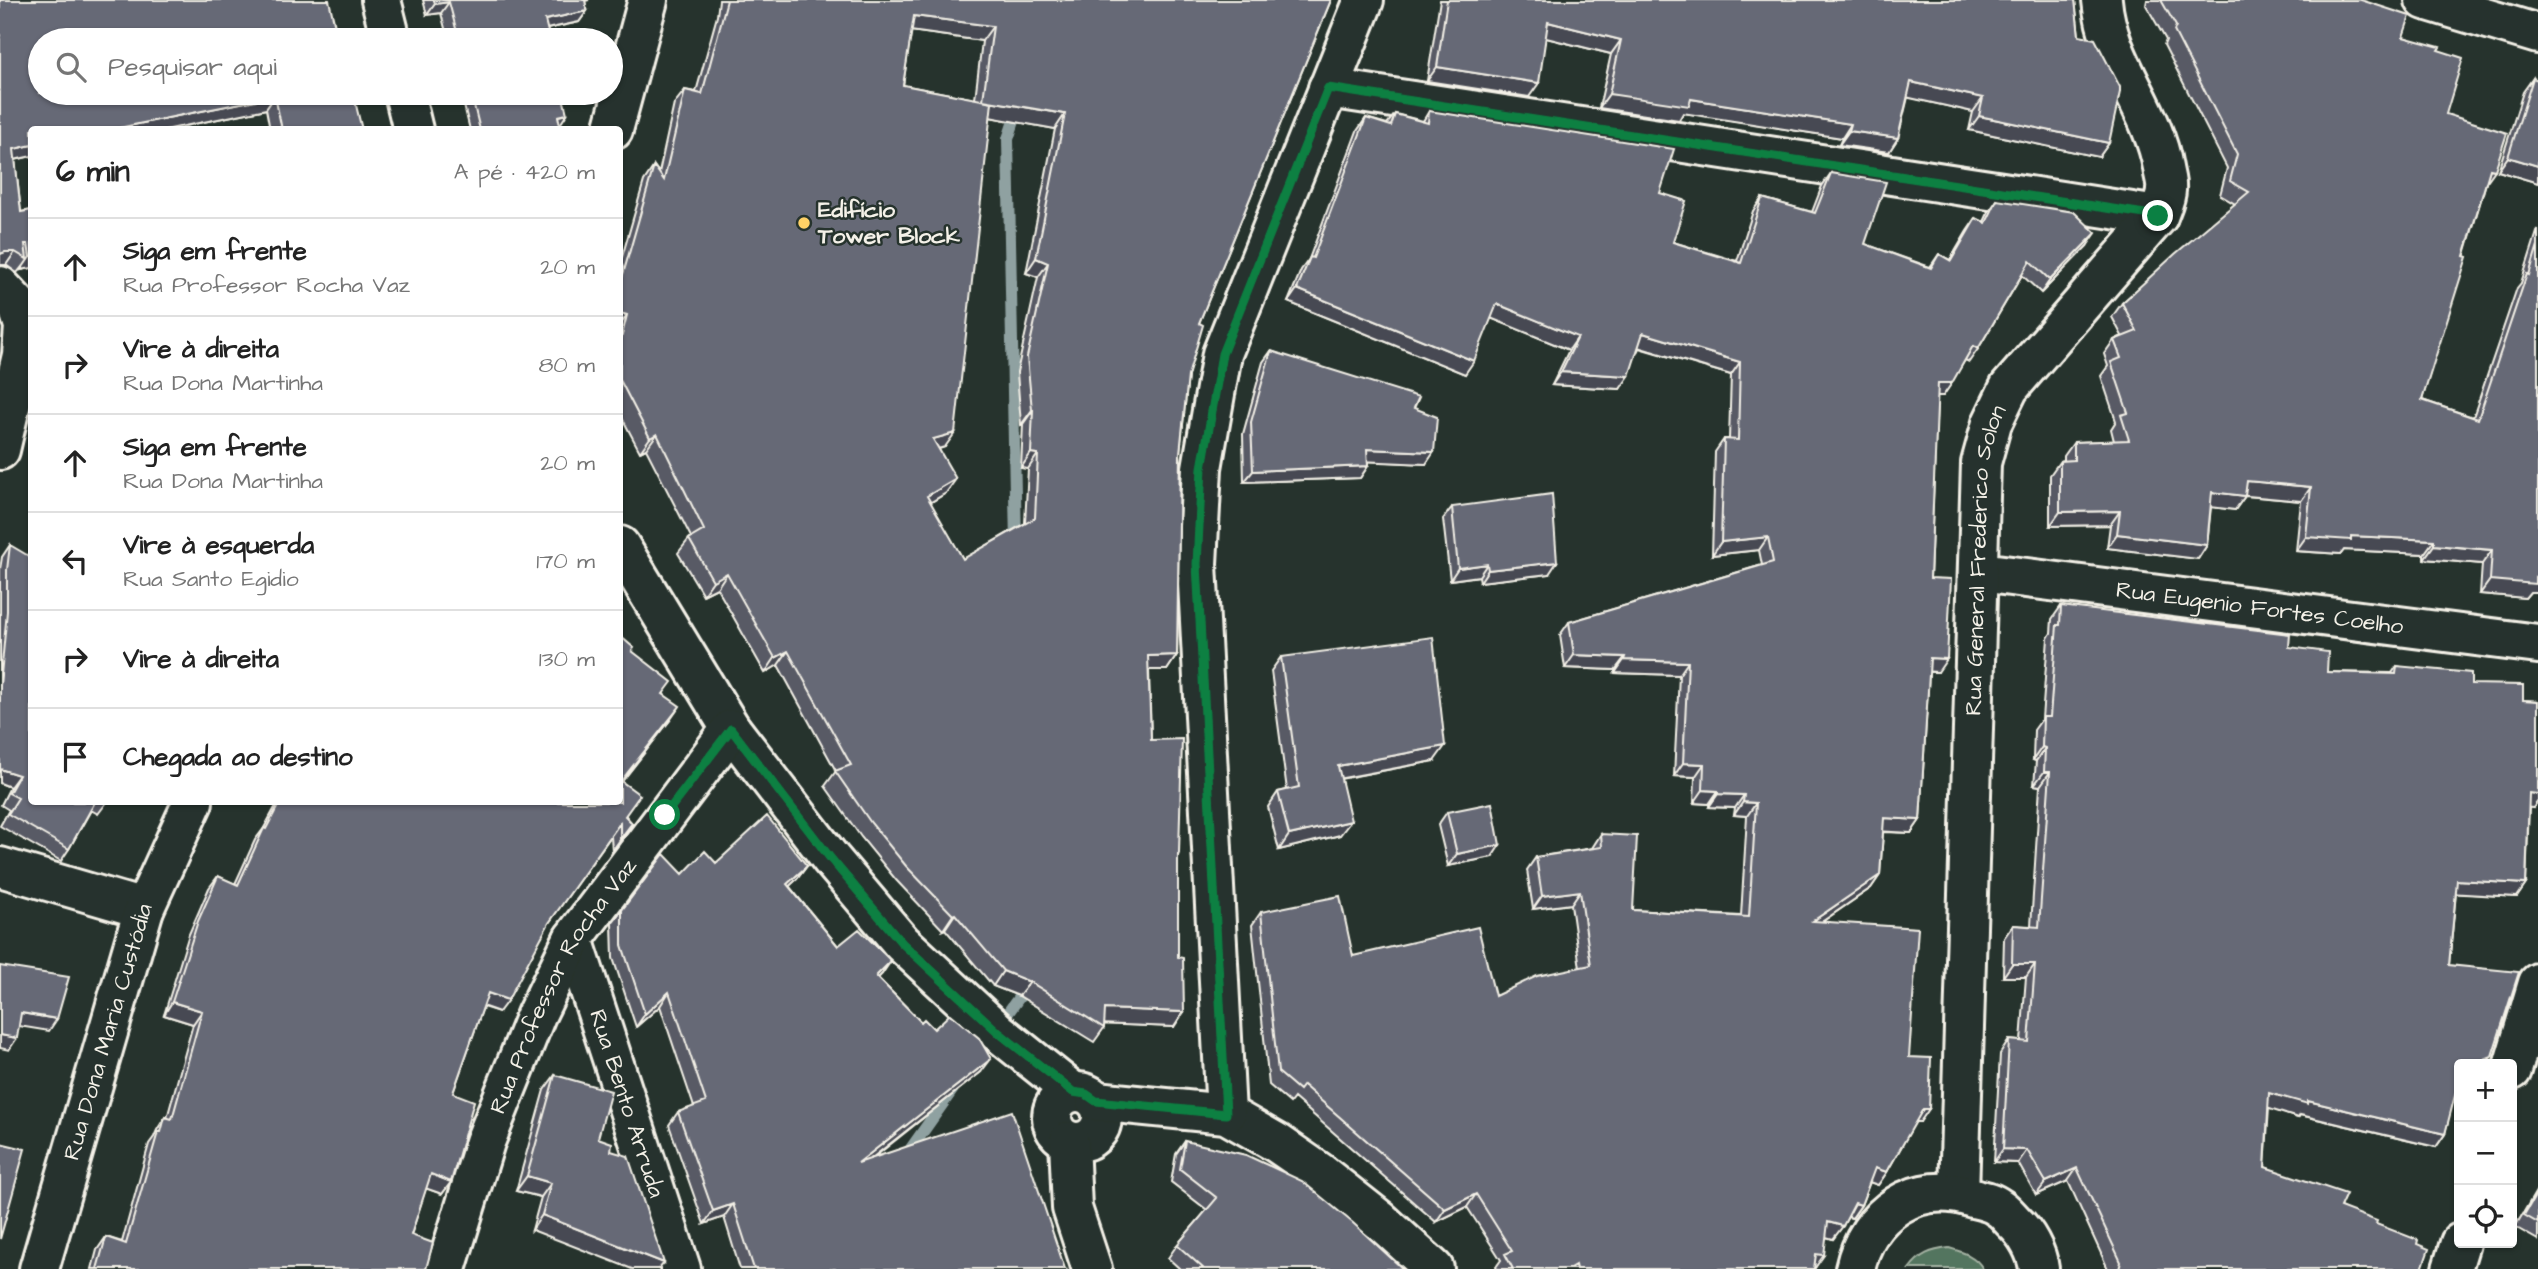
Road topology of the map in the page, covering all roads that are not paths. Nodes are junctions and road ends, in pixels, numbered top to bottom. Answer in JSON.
{"nodes":[{"id":1,"x":381,"y":0,"type":"edge"},
{"id":2,"x":648,"y":0,"type":"edge"},
{"id":3,"x":1364,"y":0,"type":"edge"},
{"id":4,"x":2102,"y":0,"type":"edge"},
{"id":5,"x":2425,"y":0,"type":"edge"},
{"id":6,"x":388,"y":28,"type":"edge"},
{"id":7,"x":2538,"y":34,"type":"edge"},
{"id":8,"x":1328,"y":88,"type":"junction"},
{"id":9,"x":623,"y":93,"type":"edge"},
{"id":10,"x":407,"y":105,"type":"edge"},
{"id":11,"x":620,"y":105,"type":"edge"},
{"id":12,"x":412,"y":126,"type":"edge"},
{"id":13,"x":614,"y":126,"type":"edge"},
{"id":14,"x":2158,"y":216,"type":"junction"},
{"id":15,"x":0,"y":286,"type":"edge"},
{"id":16,"x":0,"y":450,"type":"edge"},
{"id":17,"x":623,"y":551,"type":"edge"},
{"id":18,"x":1980,"y":572,"type":"junction"},
{"id":19,"x":2538,"y":644,"type":"edge"},
{"id":20,"x":731,"y":729,"type":"junction"},
{"id":21,"x":192,"y":805,"type":"edge"},
{"id":22,"x":0,"y":867,"type":"edge"},
{"id":23,"x":144,"y":909,"type":"junction"},
{"id":24,"x":573,"y":939,"type":"junction"},
{"id":25,"x":2538,"y":983,"type":"edge"},
{"id":26,"x":2515,"y":1059,"type":"edge"},
{"id":27,"x":1226,"y":1114,"type":"junction"},
{"id":28,"x":1081,"y":1118,"type":"junction"},
{"id":29,"x":1959,"y":1193,"type":"junction"},
{"id":30,"x":2458,"y":1248,"type":"edge"},
{"id":31,"x":39,"y":1269,"type":"edge"},
{"id":32,"x":446,"y":1269,"type":"edge"},
{"id":33,"x":681,"y":1269,"type":"edge"},
{"id":34,"x":1092,"y":1269,"type":"edge"},
{"id":35,"x":1434,"y":1269,"type":"edge"},
{"id":36,"x":1855,"y":1269,"type":"edge"},
{"id":37,"x":2039,"y":1269,"type":"edge"},
{"id":38,"x":2452,"y":1269,"type":"edge"}],
"edges":[{"from":1,"to":6,"type":"street"},
{"from":2,"to":9,"type":"street"},
{"from":3,"to":8,"type":"street"},
{"from":4,"to":14,"type":"street","name":"Rua General Frederico Solon"},
{"from":5,"to":7,"type":"street"},
{"from":8,"to":14,"type":"street"},
{"from":8,"to":27,"type":"street"},
{"from":10,"to":12,"type":"street"},
{"from":11,"to":13,"type":"street"},
{"from":14,"to":18,"type":"street","name":"Rua General Frederico Solon"},
{"from":15,"to":16,"type":"street"},
{"from":17,"to":20,"type":"street"},
{"from":18,"to":19,"type":"street","name":"Rua Eugenio Fortes Coelho"},
{"from":18,"to":29,"type":"street","name":"Rua General Frederico Solon"},
{"from":20,"to":24,"type":"street","name":"Rua Professor Rocha Vaz"},
{"from":20,"to":28,"type":"street"},
{"from":21,"to":23,"type":"street","name":"Rua Dona Maria Custódia"},
{"from":22,"to":23,"type":"street"},
{"from":23,"to":31,"type":"street","name":"Rua Dona Maria Custódia"},
{"from":24,"to":32,"type":"street","name":"Rua Professor Rocha Vaz"},
{"from":24,"to":33,"type":"street","name":"Rua Bento Arruda"},
{"from":25,"to":26,"type":"street"},
{"from":27,"to":28,"type":"street"},
{"from":27,"to":35,"type":"street"},
{"from":28,"to":34,"type":"street"},
{"from":29,"to":36,"type":"street"},
{"from":29,"to":37,"type":"street"},
{"from":30,"to":38,"type":"street"}]}
